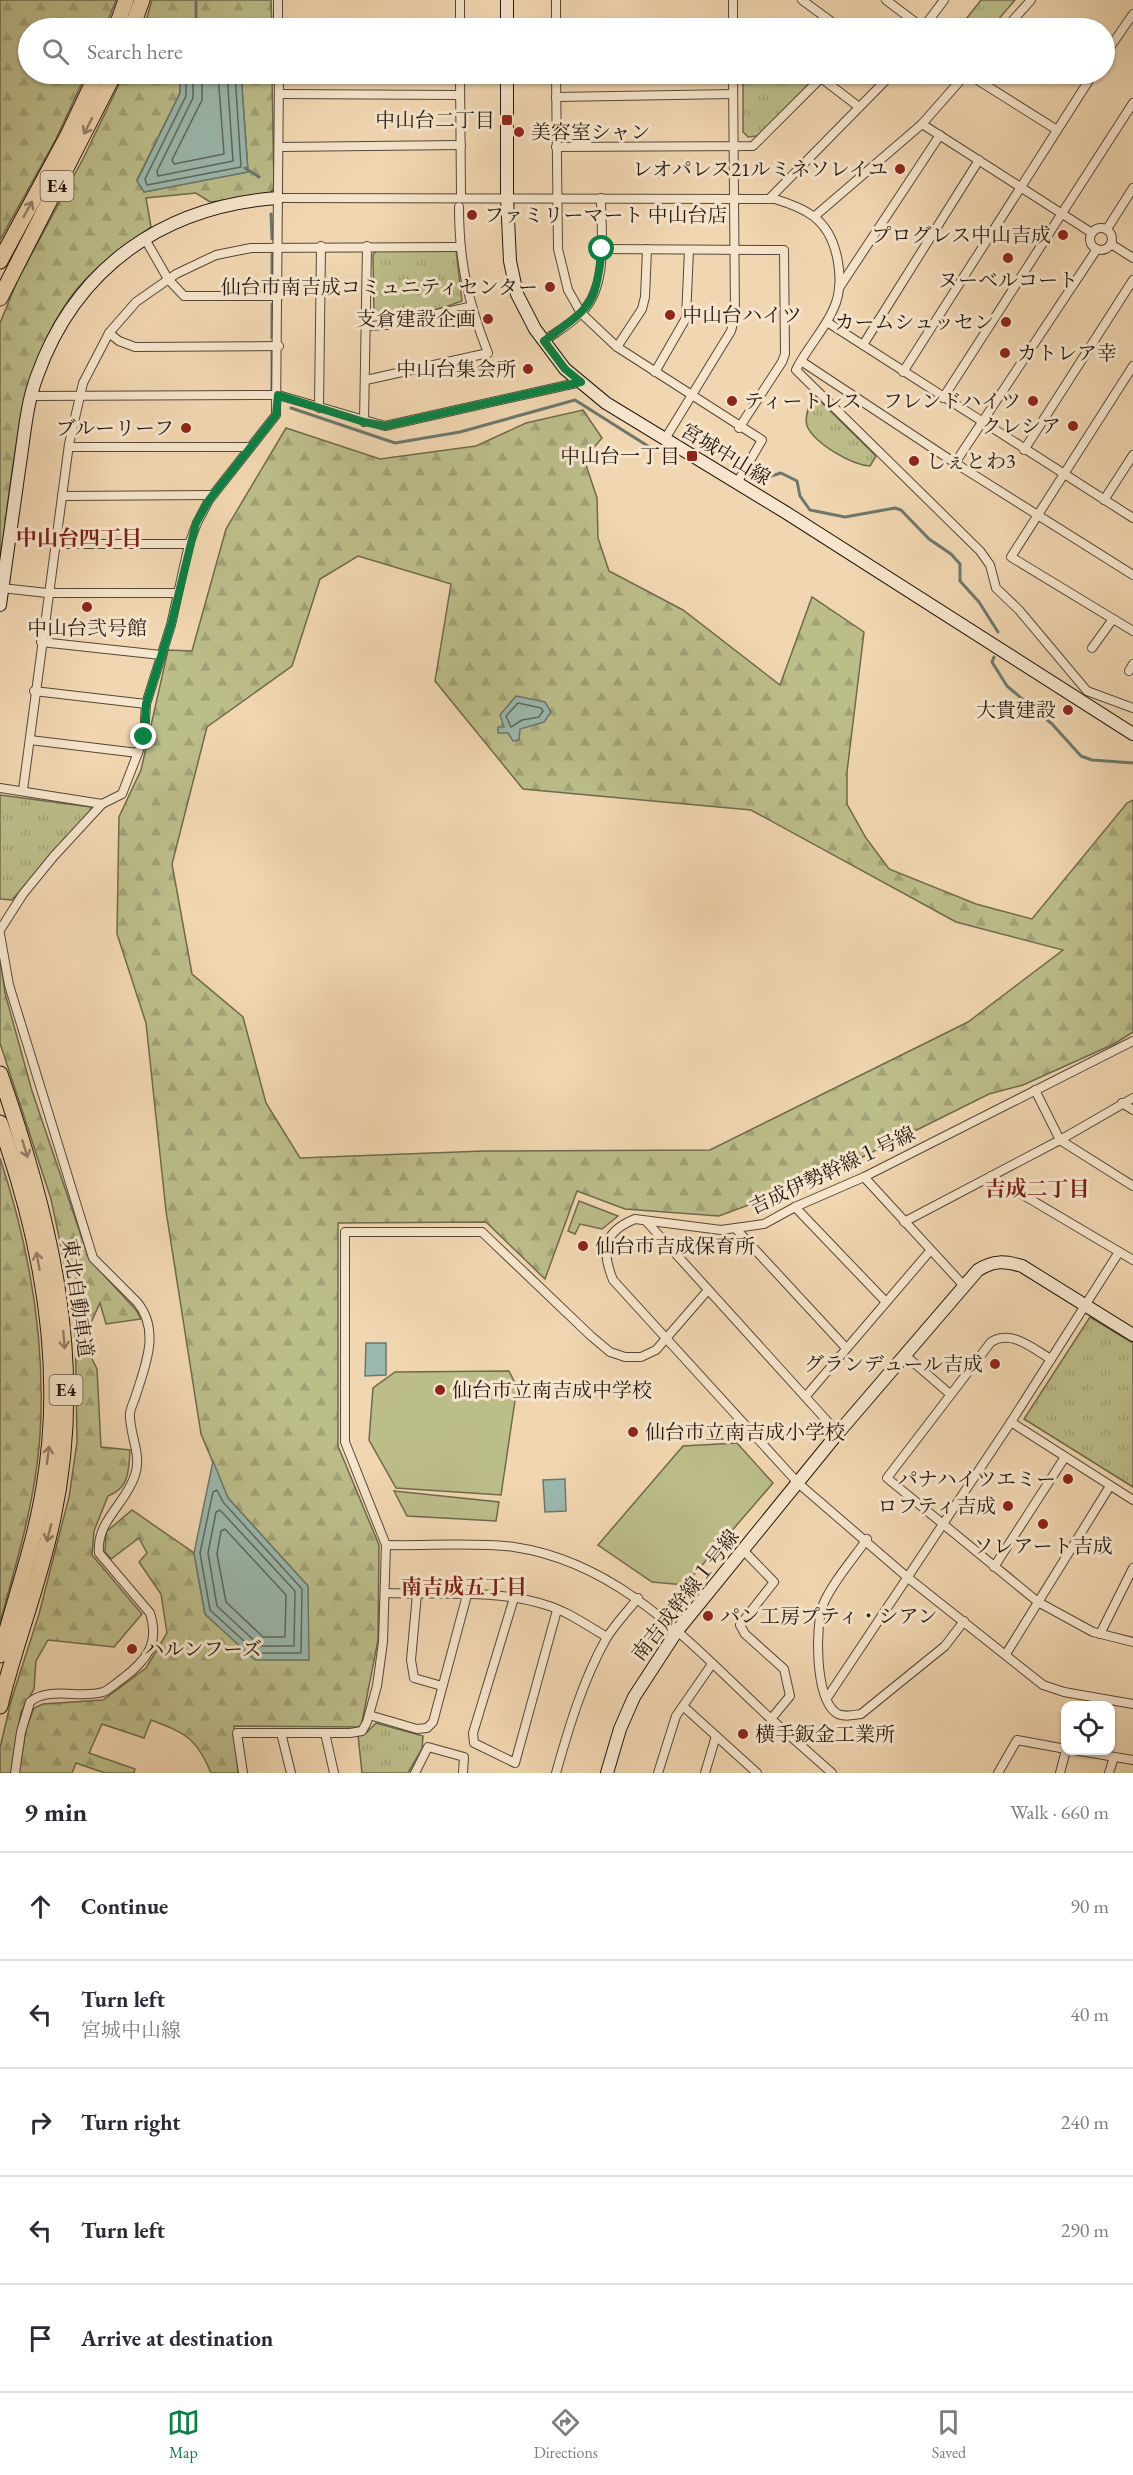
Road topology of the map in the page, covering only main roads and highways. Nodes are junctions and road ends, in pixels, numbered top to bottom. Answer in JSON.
{"nodes":[{"id":1,"x":126,"y":0,"type":"edge"},
{"id":2,"x":142,"y":0,"type":"edge"},
{"id":3,"x":120,"y":18,"type":"edge"},
{"id":4,"x":136,"y":18,"type":"edge"},
{"id":5,"x":93,"y":84,"type":"edge"},
{"id":6,"x":109,"y":84,"type":"edge"},
{"id":7,"x":0,"y":261,"type":"edge"},
{"id":8,"x":0,"y":298,"type":"edge"},
{"id":9,"x":0,"y":1074,"type":"edge"},
{"id":10,"x":0,"y":1123,"type":"edge"},
{"id":11,"x":0,"y":1654,"type":"edge"},
{"id":12,"x":0,"y":1707,"type":"edge"}],
"edges":[{"from":1,"to":3,"type":"highway"},
{"from":2,"to":4,"type":"highway"},
{"from":7,"to":5,"type":"highway","number":"E4","one_way":true},
{"from":6,"to":8,"type":"highway","number":"E4","one_way":true},
{"from":9,"to":12,"type":"highway","name":"東北自動車道","number":"E4","one_way":true},
{"from":11,"to":10,"type":"highway","name":"東北自動車道","number":"E4","one_way":true}]}
